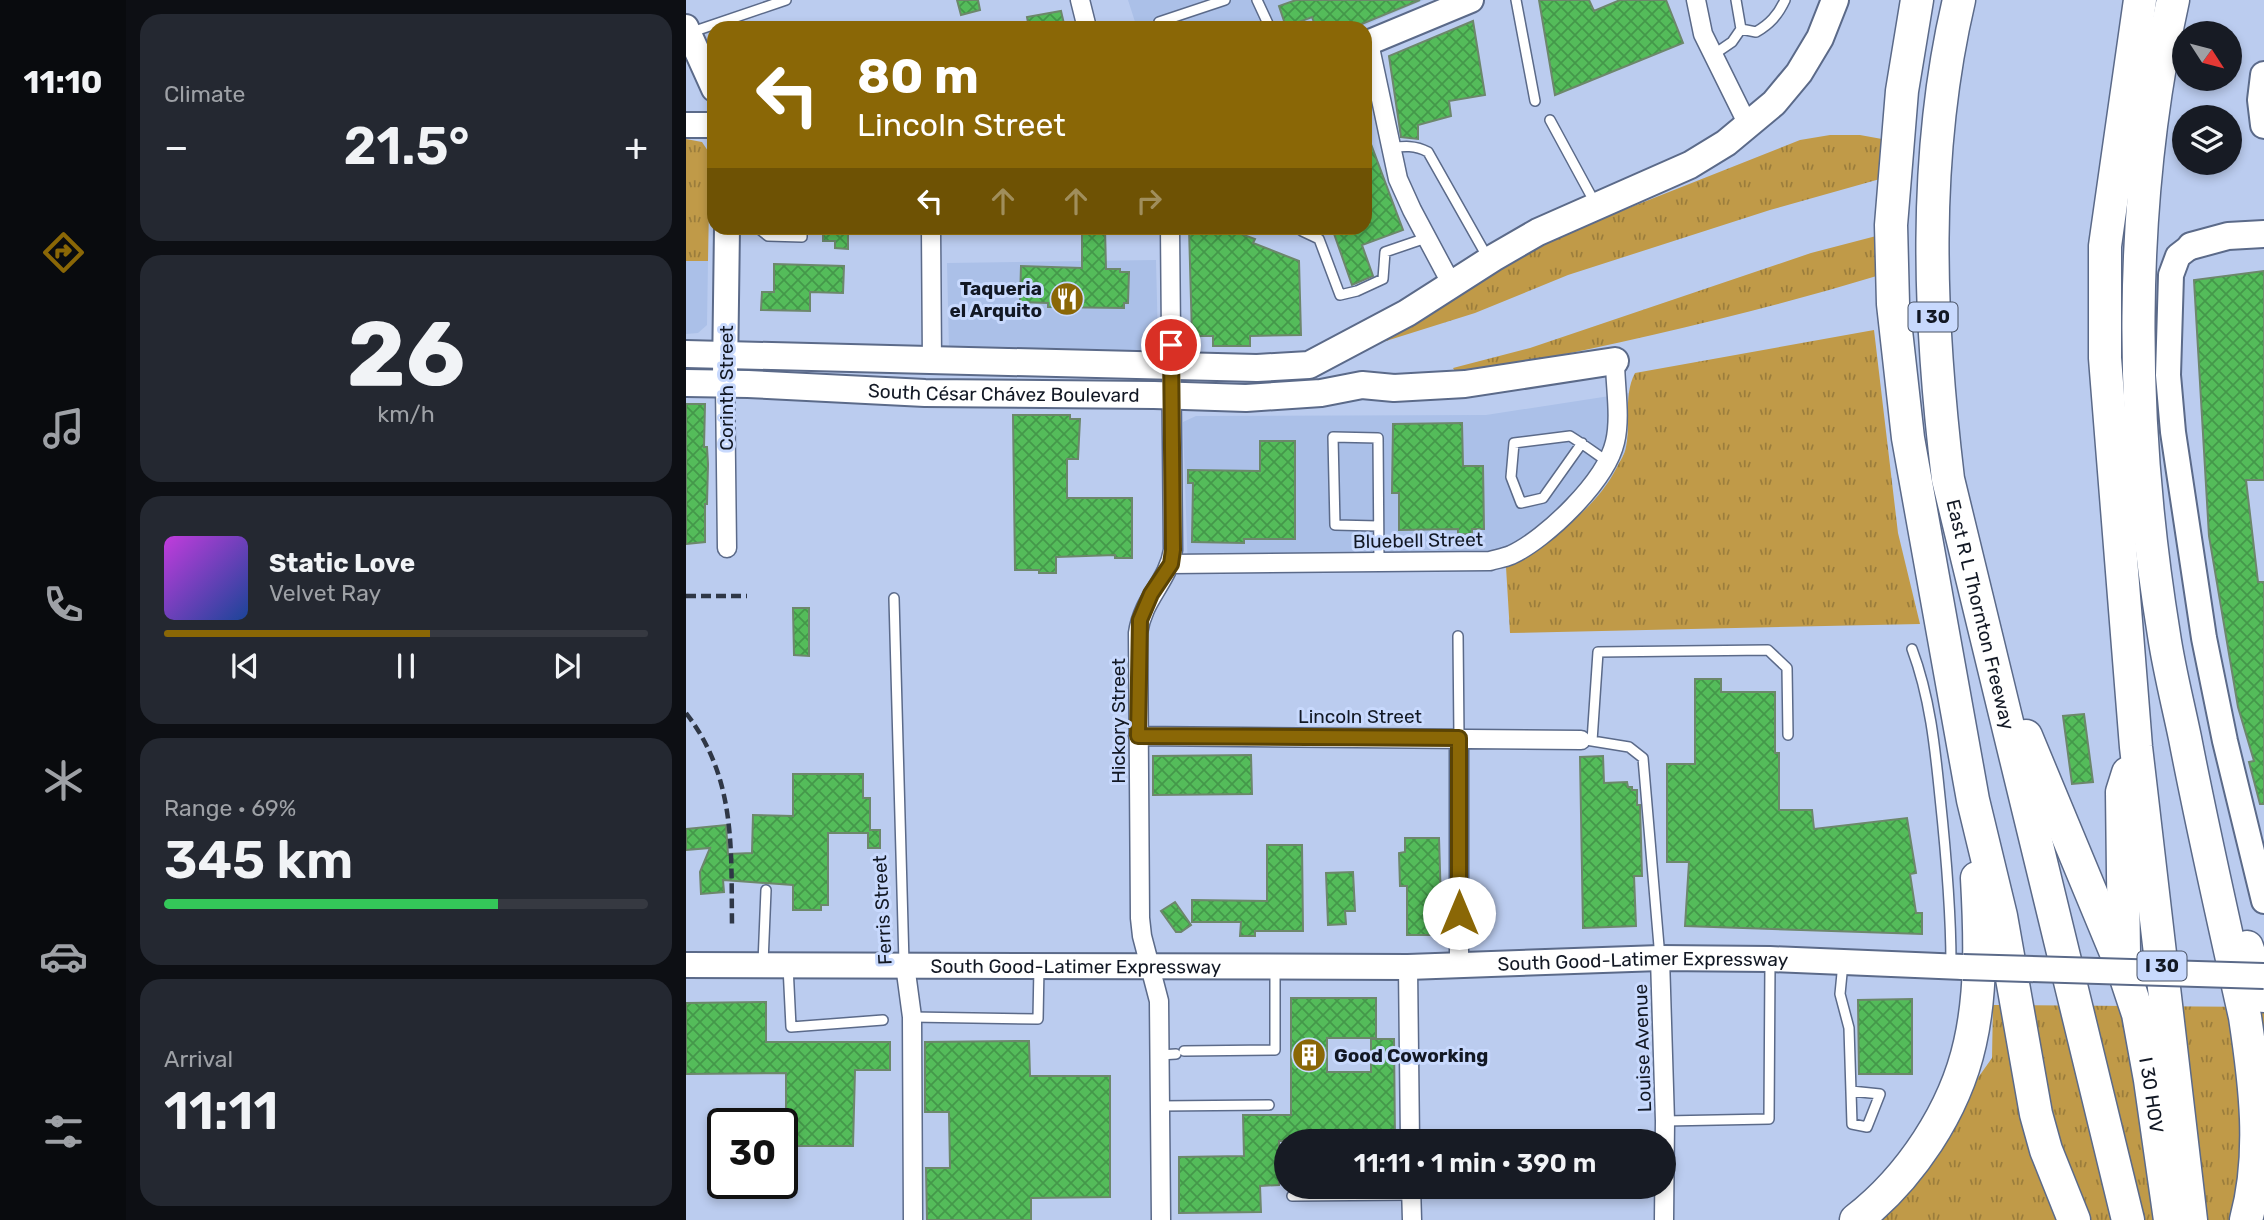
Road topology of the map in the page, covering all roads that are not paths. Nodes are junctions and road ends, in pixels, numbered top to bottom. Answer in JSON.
{"nodes":[{"id":1,"x":786,"y":0,"type":"edge"},
{"id":2,"x":1080,"y":0,"type":"edge"},
{"id":3,"x":1225,"y":0,"type":"edge"},
{"id":4,"x":1257,"y":0,"type":"edge"},
{"id":5,"x":1471,"y":0,"type":"edge"},
{"id":6,"x":1516,"y":0,"type":"edge"},
{"id":7,"x":1696,"y":0,"type":"edge"},
{"id":8,"x":1736,"y":0,"type":"edge"},
{"id":9,"x":1786,"y":0,"type":"edge"},
{"id":10,"x":1835,"y":0,"type":"edge"},
{"id":11,"x":1917,"y":0,"type":"edge"},
{"id":12,"x":1959,"y":0,"type":"edge"},
{"id":13,"x":2140,"y":0,"type":"edge"},
{"id":14,"x":2173,"y":0,"type":"edge"},
{"id":15,"x":1443,"y":6,"type":"edge"},
{"id":16,"x":717,"y":21,"type":"edge"},
{"id":17,"x":1085,"y":21,"type":"edge"},
{"id":18,"x":1162,"y":21,"type":"edge"},
{"id":19,"x":1267,"y":21,"type":"edge"},
{"id":20,"x":707,"y":24,"type":"edge"},
{"id":21,"x":1741,"y":29,"type":"junction"},
{"id":22,"x":688,"y":30,"type":"edge"},
{"id":23,"x":1372,"y":41,"type":"edge"},
{"id":24,"x":1713,"y":55,"type":"junction"},
{"id":25,"x":707,"y":73,"type":"edge"},
{"id":26,"x":2264,"y":75,"type":"edge"},
{"id":27,"x":1372,"y":86,"type":"edge"},
{"id":28,"x":1535,"y":101,"type":"dead end"},
{"id":29,"x":1550,"y":120,"type":"dead end"},
{"id":30,"x":686,"y":125,"type":"edge"},
{"id":31,"x":707,"y":125,"type":"edge"},
{"id":32,"x":1748,"y":125,"type":"junction"},
{"id":33,"x":2264,"y":125,"type":"edge"},
{"id":34,"x":1390,"y":148,"type":"junction"},
{"id":35,"x":1596,"y":205,"type":"junction"},
{"id":36,"x":2264,"y":234,"type":"edge"},
{"id":37,"x":727,"y":235,"type":"edge"},
{"id":38,"x":767,"y":235,"type":"edge"},
{"id":39,"x":802,"y":235,"type":"edge"},
{"id":40,"x":931,"y":235,"type":"edge"},
{"id":41,"x":1170,"y":235,"type":"edge"},
{"id":42,"x":1311,"y":235,"type":"edge"},
{"id":43,"x":1426,"y":238,"type":"junction"},
{"id":44,"x":2191,"y":246,"type":"joint"},
{"id":45,"x":1489,"y":260,"type":"junction"},
{"id":46,"x":1452,"y":285,"type":"junction"},
{"id":47,"x":686,"y":354,"type":"edge"},
{"id":48,"x":725,"y":354,"type":"junction"},
{"id":49,"x":932,"y":360,"type":"junction"},
{"id":50,"x":1615,"y":361,"type":"joint"},
{"id":51,"x":1171,"y":365,"type":"junction"},
{"id":52,"x":686,"y":383,"type":"edge"},
{"id":53,"x":725,"y":384,"type":"junction"},
{"id":54,"x":1172,"y":396,"type":"junction"},
{"id":55,"x":1582,"y":443,"type":"junction"},
{"id":56,"x":1608,"y":462,"type":"junction"},
{"id":57,"x":1378,"y":526,"type":"junction"},
{"id":58,"x":727,"y":548,"type":"dead end"},
{"id":59,"x":1379,"y":561,"type":"junction"},
{"id":60,"x":1171,"y":564,"type":"junction"},
{"id":61,"x":894,"y":598,"type":"dead end"},
{"id":62,"x":1986,"y":630,"type":"junction"},
{"id":63,"x":1458,"y":636,"type":"dead end"},
{"id":64,"x":1912,"y":649,"type":"dead end"},
{"id":65,"x":1788,"y":735,"type":"dead end"},
{"id":66,"x":1138,"y":736,"type":"junction"},
{"id":67,"x":1459,"y":738,"type":"junction"},
{"id":68,"x":1587,"y":740,"type":"junction"},
{"id":69,"x":2136,"y":747,"type":"junction"},
{"id":70,"x":1973,"y":800,"type":"junction"},
{"id":71,"x":2199,"y":810,"type":"junction"},
{"id":72,"x":766,"y":890,"type":"dead end"},
{"id":73,"x":2264,"y":901,"type":"edge"},
{"id":74,"x":1660,"y":958,"type":"junction"},
{"id":75,"x":1770,"y":959,"type":"junction"},
{"id":76,"x":1843,"y":962,"type":"junction"},
{"id":77,"x":788,"y":964,"type":"junction"},
{"id":78,"x":686,"y":965,"type":"edge"},
{"id":79,"x":763,"y":965,"type":"junction"},
{"id":80,"x":905,"y":965,"type":"junction"},
{"id":81,"x":1459,"y":965,"type":"junction"},
{"id":82,"x":1039,"y":966,"type":"junction"},
{"id":83,"x":1957,"y":966,"type":"junction"},
{"id":84,"x":1150,"y":967,"type":"junction"},
{"id":85,"x":1408,"y":967,"type":"junction"},
{"id":86,"x":1275,"y":968,"type":"junction"},
{"id":87,"x":2124,"y":972,"type":"junction"},
{"id":88,"x":2264,"y":976,"type":"edge"},
{"id":89,"x":2264,"y":996,"type":"edge"},
{"id":90,"x":912,"y":1017,"type":"junction"},
{"id":91,"x":883,"y":1020,"type":"dead end"},
{"id":92,"x":1173,"y":1053,"type":"junction"},
{"id":93,"x":1851,"y":1091,"type":"junction"},
{"id":94,"x":1269,"y":1105,"type":"dead end"},
{"id":95,"x":1160,"y":1106,"type":"junction"},
{"id":96,"x":1665,"y":1121,"type":"junction"},
{"id":97,"x":1410,"y":1129,"type":"edge"},
{"id":98,"x":1411,"y":1199,"type":"edge"},
{"id":99,"x":2067,"y":1206,"type":"edge"},
{"id":100,"x":913,"y":1220,"type":"edge"},
{"id":101,"x":1161,"y":1220,"type":"edge"},
{"id":102,"x":1412,"y":1220,"type":"edge"},
{"id":103,"x":1664,"y":1220,"type":"edge"},
{"id":104,"x":1856,"y":1220,"type":"edge"},
{"id":105,"x":2128,"y":1220,"type":"edge"},
{"id":106,"x":2154,"y":1220,"type":"edge"},
{"id":107,"x":2170,"y":1220,"type":"edge"},
{"id":108,"x":2191,"y":1220,"type":"edge"},
{"id":109,"x":2246,"y":1220,"type":"edge"}],
"edges":[{"from":1,"to":16,"type":"lane"},
{"from":2,"to":17,"type":"street"},
{"from":3,"to":18,"type":"lane"},
{"from":4,"to":19,"type":"lane"},
{"from":5,"to":15,"type":"main road"},
{"from":6,"to":28,"type":"lane"},
{"from":7,"to":24,"type":"street"},
{"from":8,"to":21,"type":"lane"},
{"from":9,"to":21,"type":"lane"},
{"from":10,"to":32,"type":"main road"},
{"from":11,"to":70,"type":"highway"},
{"from":12,"to":62,"type":"highway","name":"East R L Thornton Freeway","number":"I 30"},
{"from":13,"to":69,"type":"highway","number":"I 30"},
{"from":14,"to":71,"type":"highway"},
{"from":15,"to":23,"type":"main road"},
{"from":20,"to":22,"type":"lane"},
{"from":21,"to":24,"type":"lane"},
{"from":22,"to":25,"type":"main road"},
{"from":24,"to":32,"type":"street"},
{"from":26,"to":33,"type":"main road"},
{"from":27,"to":34,"type":"street"},
{"from":29,"to":35,"type":"lane"},
{"from":30,"to":31,"type":"main road"},
{"from":32,"to":35,"type":"main road"},
{"from":34,"to":43,"type":"street"},
{"from":34,"to":45,"type":"lane"},
{"from":35,"to":45,"type":"main road"},
{"from":36,"to":44,"type":"main road"},
{"from":37,"to":48,"type":"main road","name":"Corinth Street"},
{"from":38,"to":39,"type":"lane"},
{"from":40,"to":49,"type":"street"},
{"from":41,"to":51,"type":"street"},
{"from":42,"to":43,"type":"lane"},
{"from":43,"to":46,"type":"street"},
{"from":44,"to":73,"type":"main road"},
{"from":45,"to":46,"type":"main road"},
{"from":46,"to":51,"type":"main road","name":"South César Chávez Boulevard"},
{"from":47,"to":48,"type":"main road","name":"South César Chávez Boulevard"},
{"from":48,"to":49,"type":"main road","name":"South César Chávez Boulevard"},
{"from":48,"to":53,"type":"main road","name":"Corinth Street"},
{"from":49,"to":51,"type":"main road","name":"South César Chávez Boulevard"},
{"from":50,"to":54,"type":"main road","name":"South César Chávez Boulevard"},
{"from":50,"to":56,"type":"street","name":"Bluebell Street"},
{"from":51,"to":54,"type":"street"},
{"from":52,"to":53,"type":"main road","name":"South César Chávez Boulevard"},
{"from":53,"to":54,"type":"main road","name":"South César Chávez Boulevard"},
{"from":53,"to":58,"type":"street","name":"Corinth Street"},
{"from":54,"to":60,"type":"street"},
{"from":55,"to":55,"type":"lane"},
{"from":55,"to":56,"type":"lane"},
{"from":56,"to":59,"type":"street","name":"Bluebell Street"},
{"from":57,"to":57,"type":"lane"},
{"from":57,"to":59,"type":"lane"},
{"from":59,"to":60,"type":"street","name":"Bluebell Street"},
{"from":60,"to":66,"type":"street","name":"Hickory Street"},
{"from":61,"to":80,"type":"lane","name":"Ferris Street"},
{"from":62,"to":87,"type":"highway","name":"I 30 HOV"},
{"from":62,"to":105,"type":"highway","name":"East R L Thornton Freeway","number":"I 30"},
{"from":63,"to":67,"type":"lane"},
{"from":64,"to":83,"type":"lane"},
{"from":65,"to":68,"type":"lane"},
{"from":66,"to":67,"type":"street","name":"Lincoln Street"},
{"from":66,"to":84,"type":"street","name":"Hickory Street"},
{"from":67,"to":68,"type":"street","name":"Lincoln Street"},
{"from":67,"to":81,"type":"street"},
{"from":68,"to":74,"type":"lane"},
{"from":69,"to":87,"type":"highway","name":"I 30 HOV"},
{"from":69,"to":108,"type":"highway","number":"I 30"},
{"from":70,"to":99,"type":"highway"},
{"from":70,"to":104,"type":"highway"},
{"from":71,"to":89,"type":"highway"},
{"from":71,"to":109,"type":"highway"},
{"from":72,"to":79,"type":"lane"},
{"from":74,"to":75,"type":"main road","name":"South Good-Latimer Expressway"},
{"from":74,"to":81,"type":"main road","name":"South Good-Latimer Expressway"},
{"from":74,"to":96,"type":"street","name":"Louise Avenue"},
{"from":75,"to":76,"type":"main road","name":"South Good-Latimer Expressway"},
{"from":75,"to":96,"type":"lane"},
{"from":76,"to":83,"type":"main road","name":"South Good-Latimer Expressway"},
{"from":76,"to":93,"type":"lane"},
{"from":77,"to":79,"type":"main road","name":"South Good-Latimer Expressway"},
{"from":77,"to":80,"type":"main road","name":"South Good-Latimer Expressway"},
{"from":77,"to":91,"type":"lane"},
{"from":78,"to":79,"type":"main road","name":"South Good-Latimer Expressway"},
{"from":80,"to":82,"type":"main road","name":"South Good-Latimer Expressway"},
{"from":80,"to":90,"type":"street","name":"Ferris Street"},
{"from":81,"to":85,"type":"main road","name":"South Good-Latimer Expressway"},
{"from":82,"to":84,"type":"main road","name":"South Good-Latimer Expressway"},
{"from":82,"to":90,"type":"lane"},
{"from":83,"to":88,"type":"main road","name":"South Good-Latimer Expressway","bridge":true},
{"from":84,"to":86,"type":"main road","name":"South Good-Latimer Expressway"},
{"from":84,"to":92,"type":"street","name":"Hickory Street"},
{"from":85,"to":86,"type":"main road","name":"South Good-Latimer Expressway"},
{"from":85,"to":97,"type":"street"},
{"from":86,"to":92,"type":"lane"},
{"from":87,"to":106,"type":"highway","name":"I 30 HOV"},
{"from":87,"to":107,"type":"highway","name":"I 30 HOV"},
{"from":90,"to":100,"type":"street","name":"Ferris Street"},
{"from":92,"to":95,"type":"street","name":"Hickory Street"},
{"from":93,"to":93,"type":"lane"},
{"from":94,"to":95,"type":"lane"},
{"from":95,"to":101,"type":"street","name":"Hickory Street"},
{"from":96,"to":103,"type":"street","name":"Louise Avenue"},
{"from":98,"to":102,"type":"street"}]}
